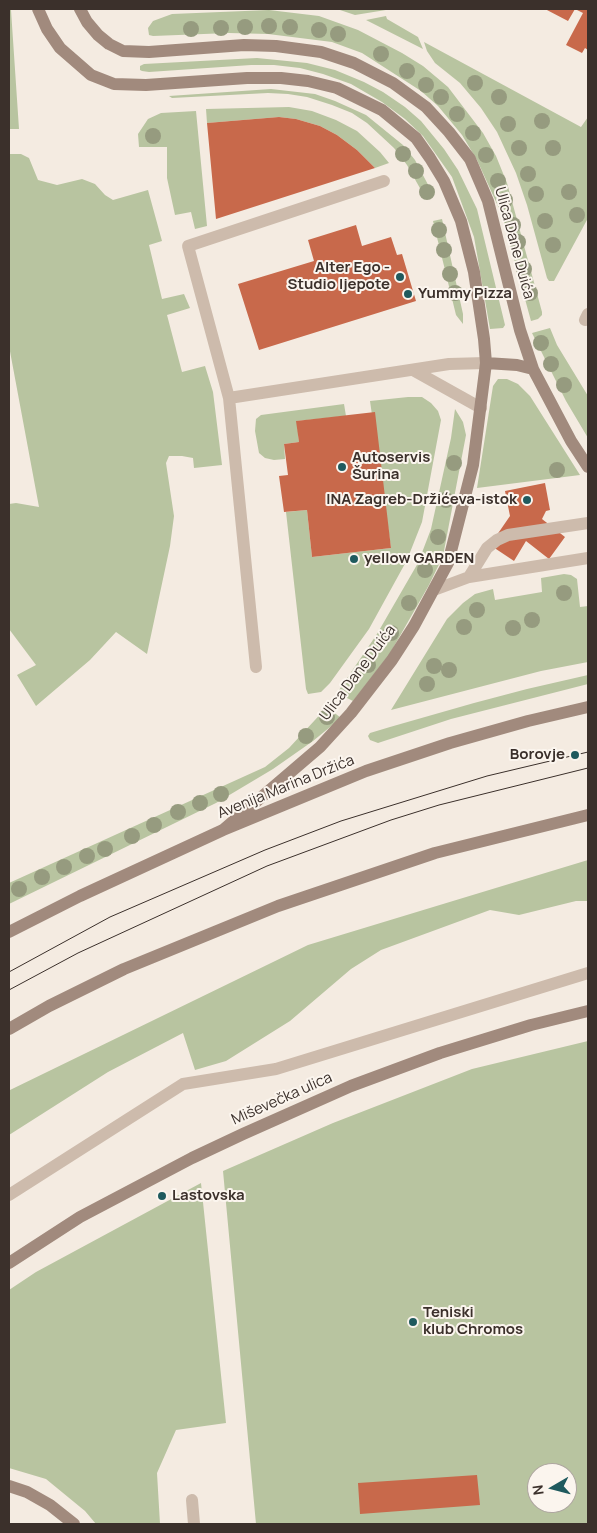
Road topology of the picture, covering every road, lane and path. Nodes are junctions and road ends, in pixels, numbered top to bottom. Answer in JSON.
{"nodes":[{"id":1,"x":38,"y":9,"type":"edge"},
{"id":2,"x":80,"y":9,"type":"edge"},
{"id":3,"x":384,"y":181,"type":"dead end"},
{"id":4,"x":486,"y":363,"type":"junction"},
{"id":5,"x":533,"y":369,"type":"junction"},
{"id":6,"x":413,"y":370,"type":"junction"},
{"id":7,"x":229,"y":398,"type":"junction"},
{"id":8,"x":481,"y":408,"type":"junction"},
{"id":9,"x":588,"y":467,"type":"edge"},
{"id":10,"x":588,"y":523,"type":"edge"},
{"id":11,"x":588,"y":558,"type":"edge"},
{"id":12,"x":470,"y":577,"type":"junction"},
{"id":13,"x":434,"y":590,"type":"junction"},
{"id":14,"x":256,"y":667,"type":"dead end"},
{"id":15,"x":588,"y":707,"type":"edge"},
{"id":16,"x":587,"y":817,"type":"edge"},
{"id":17,"x":223,"y":830,"type":"junction"},
{"id":18,"x":9,"y":932,"type":"edge"},
{"id":19,"x":588,"y":972,"type":"edge"},
{"id":20,"x":588,"y":1011,"type":"edge"},
{"id":21,"x":9,"y":1029,"type":"edge"},
{"id":22,"x":9,"y":1196,"type":"edge"},
{"id":23,"x":9,"y":1263,"type":"edge"},
{"id":24,"x":9,"y":1486,"type":"edge"},
{"id":25,"x":192,"y":1500,"type":"dead end"},
{"id":26,"x":74,"y":1524,"type":"edge"},
{"id":27,"x":194,"y":1524,"type":"edge"}],
"edges":[{"from":1,"to":4,"type":"street","name":"Ulica Dane Duića"},
{"from":2,"to":5,"type":"street","name":"Ulica Dane Duića"},
{"from":3,"to":7,"type":"lane"},
{"from":4,"to":5,"type":"street"},
{"from":4,"to":6,"type":"lane"},
{"from":4,"to":8,"type":"street","name":"Ulica Dane Duića"},
{"from":5,"to":9,"type":"street","name":"Ulica Dane Duića"},
{"from":6,"to":7,"type":"lane"},
{"from":6,"to":8,"type":"lane"},
{"from":7,"to":14,"type":"lane"},
{"from":8,"to":13,"type":"street","name":"Ulica Dane Duića"},
{"from":10,"to":12,"type":"lane"},
{"from":11,"to":12,"type":"lane"},
{"from":12,"to":13,"type":"lane"},
{"from":13,"to":17,"type":"street","name":"Ulica Dane Duića"},
{"from":15,"to":17,"type":"street","name":"Avenija Marina Držića"},
{"from":16,"to":21,"type":"street"},
{"from":17,"to":18,"type":"street","name":"Avenija Marina Držića"},
{"from":19,"to":22,"type":"lane"},
{"from":20,"to":23,"type":"street","name":"Miševečka ulica"},
{"from":24,"to":26,"type":"street"},
{"from":25,"to":27,"type":"lane"}]}
